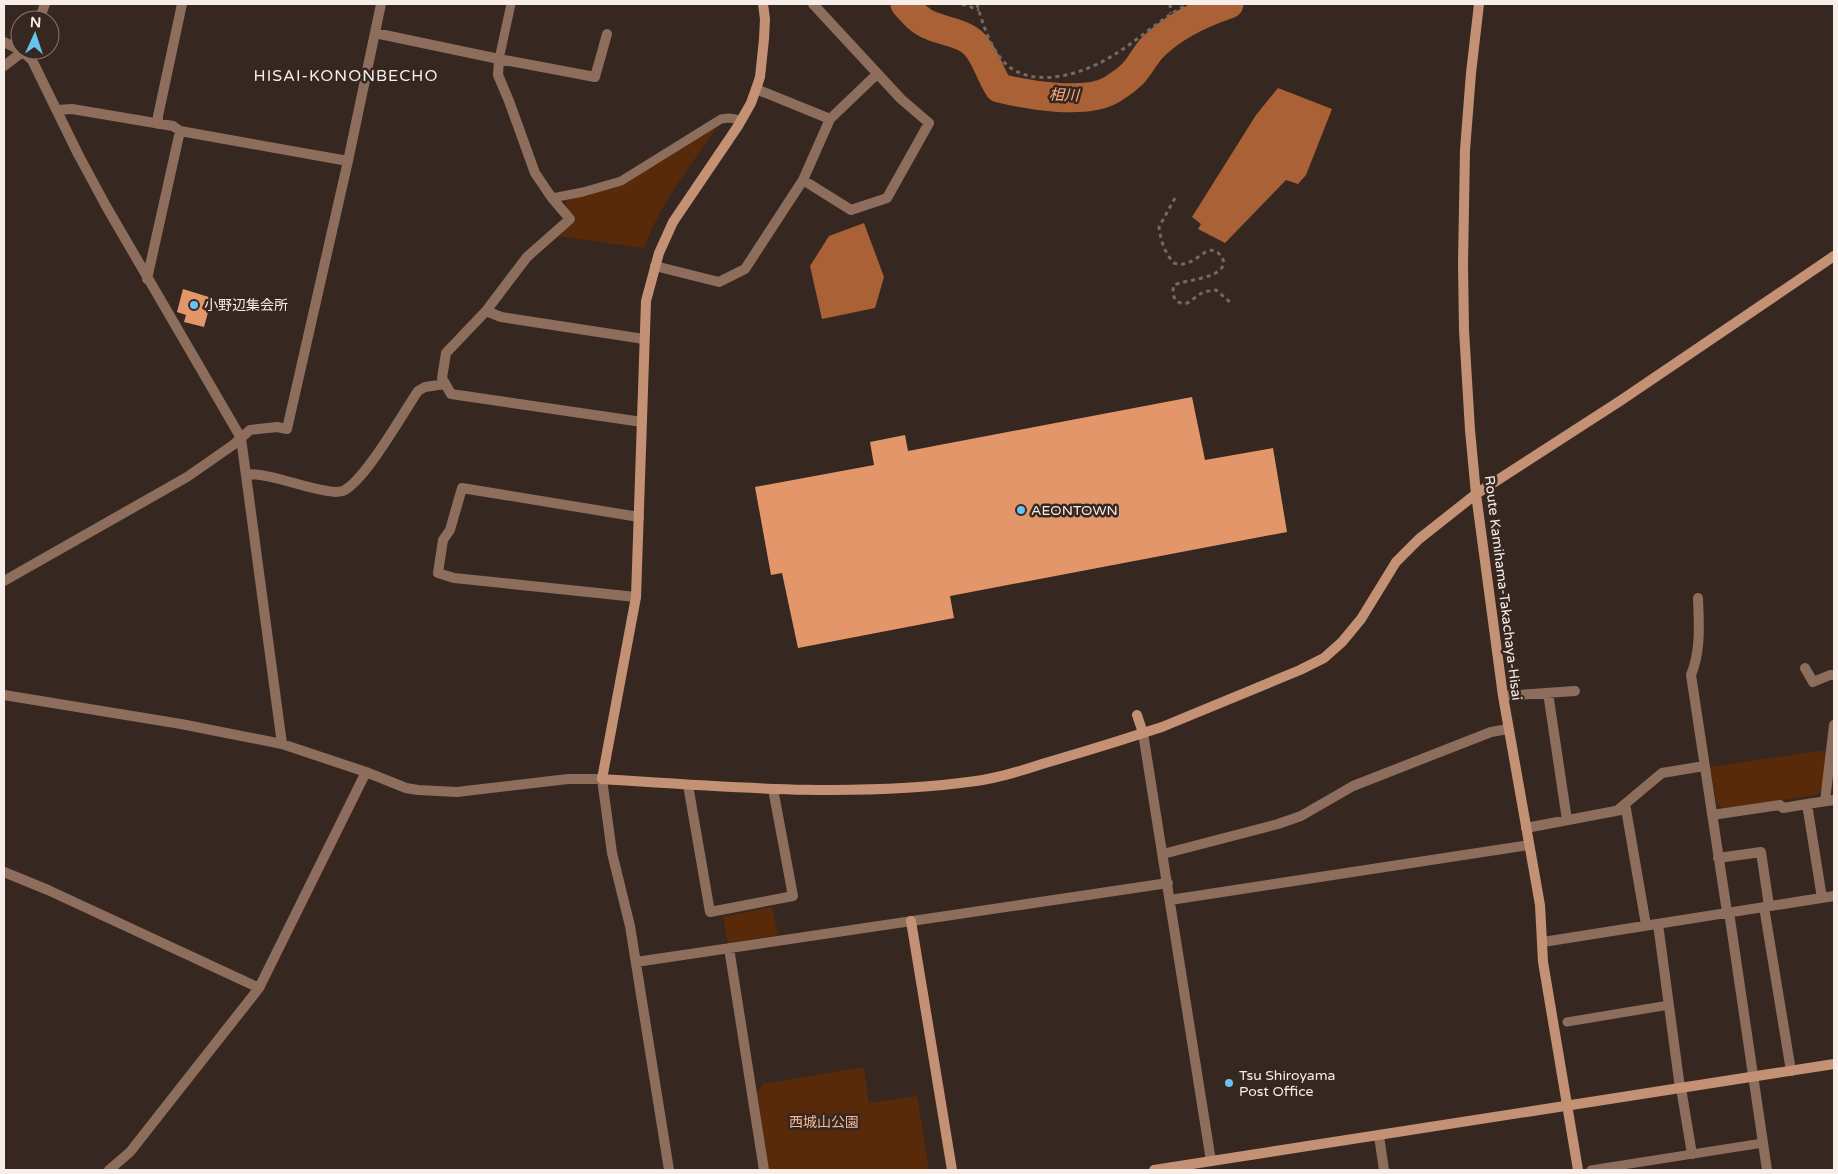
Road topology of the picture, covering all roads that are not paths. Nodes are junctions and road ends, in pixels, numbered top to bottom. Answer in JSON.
{"nodes":[{"id":1,"x":182,"y":4,"type":"edge"},
{"id":2,"x":381,"y":4,"type":"edge"},
{"id":3,"x":511,"y":4,"type":"edge"},
{"id":4,"x":763,"y":4,"type":"edge"},
{"id":5,"x":813,"y":4,"type":"edge"},
{"id":6,"x":1479,"y":4,"type":"edge"},
{"id":7,"x":375,"y":33,"type":"junction"},
{"id":8,"x":607,"y":34,"type":"dead end"},
{"id":9,"x":499,"y":59,"type":"junction"},
{"id":10,"x":32,"y":60,"type":"edge"},
{"id":11,"x":877,"y":74,"type":"junction"},
{"id":12,"x":756,"y":89,"type":"junction"},
{"id":13,"x":56,"y":110,"type":"junction"},
{"id":14,"x":830,"y":118,"type":"junction"},
{"id":15,"x":741,"y":120,"type":"junction"},
{"id":16,"x":158,"y":124,"type":"junction"},
{"id":17,"x":180,"y":130,"type":"junction"},
{"id":18,"x":348,"y":161,"type":"junction"},
{"id":19,"x":803,"y":180,"type":"junction"},
{"id":20,"x":552,"y":198,"type":"junction"},
{"id":21,"x":1834,"y":256,"type":"edge"},
{"id":22,"x":655,"y":266,"type":"junction"},
{"id":23,"x":147,"y":279,"type":"junction"},
{"id":24,"x":486,"y":311,"type":"junction"},
{"id":25,"x":644,"y":339,"type":"junction"},
{"id":26,"x":445,"y":384,"type":"junction"},
{"id":27,"x":642,"y":422,"type":"junction"},
{"id":28,"x":241,"y":438,"type":"junction"},
{"id":29,"x":246,"y":474,"type":"junction"},
{"id":30,"x":1476,"y":494,"type":"junction"},
{"id":31,"x":639,"y":517,"type":"junction"},
{"id":32,"x":4,"y":581,"type":"edge"},
{"id":33,"x":636,"y":597,"type":"junction"},
{"id":34,"x":1698,"y":598,"type":"dead end"},
{"id":35,"x":1805,"y":668,"type":"dead end"},
{"id":36,"x":1834,"y":675,"type":"edge"},
{"id":37,"x":1575,"y":691,"type":"dead end"},
{"id":38,"x":1548,"y":693,"type":"junction"},
{"id":39,"x":4,"y":695,"type":"edge"},
{"id":40,"x":1503,"y":696,"type":"junction"},
{"id":41,"x":1137,"y":715,"type":"dead end"},
{"id":42,"x":1834,"y":725,"type":"edge"},
{"id":43,"x":1508,"y":729,"type":"junction"},
{"id":44,"x":1143,"y":732,"type":"junction"},
{"id":45,"x":282,"y":744,"type":"junction"},
{"id":46,"x":1704,"y":766,"type":"junction"},
{"id":47,"x":366,"y":772,"type":"junction"},
{"id":48,"x":602,"y":779,"type":"junction"},
{"id":49,"x":688,"y":784,"type":"junction"},
{"id":50,"x":773,"y":789,"type":"junction"},
{"id":51,"x":1829,"y":800,"type":"edge"},
{"id":52,"x":1807,"y":804,"type":"junction"},
{"id":53,"x":1618,"y":810,"type":"junction"},
{"id":54,"x":1712,"y":815,"type":"junction"},
{"id":55,"x":1567,"y":820,"type":"junction"},
{"id":56,"x":1526,"y":828,"type":"junction"},
{"id":57,"x":1529,"y":845,"type":"junction"},
{"id":58,"x":1163,"y":854,"type":"junction"},
{"id":59,"x":1718,"y":858,"type":"junction"},
{"id":60,"x":4,"y":872,"type":"edge"},
{"id":61,"x":1168,"y":884,"type":"junction"},
{"id":62,"x":1822,"y":898,"type":"junction"},
{"id":63,"x":1834,"y":899,"type":"edge"},
{"id":64,"x":1170,"y":900,"type":"junction"},
{"id":65,"x":1766,"y":906,"type":"junction"},
{"id":66,"x":1728,"y":912,"type":"junction"},
{"id":67,"x":911,"y":921,"type":"junction"},
{"id":68,"x":1658,"y":924,"type":"junction"},
{"id":69,"x":1646,"y":925,"type":"junction"},
{"id":70,"x":1543,"y":942,"type":"junction"},
{"id":71,"x":729,"y":948,"type":"junction"},
{"id":72,"x":636,"y":962,"type":"junction"},
{"id":73,"x":259,"y":988,"type":"junction"},
{"id":74,"x":1669,"y":1005,"type":"junction"},
{"id":75,"x":1567,"y":1022,"type":"dead end"},
{"id":76,"x":1834,"y":1064,"type":"edge"},
{"id":77,"x":1791,"y":1071,"type":"junction"},
{"id":78,"x":1752,"y":1077,"type":"junction"},
{"id":79,"x":1681,"y":1088,"type":"junction"},
{"id":80,"x":1568,"y":1106,"type":"junction"},
{"id":81,"x":1379,"y":1136,"type":"junction"},
{"id":82,"x":1763,"y":1143,"type":"junction"},
{"id":83,"x":1692,"y":1154,"type":"junction"},
{"id":84,"x":1211,"y":1161,"type":"junction"},
{"id":85,"x":109,"y":1170,"type":"edge"},
{"id":86,"x":669,"y":1170,"type":"edge"},
{"id":87,"x":764,"y":1170,"type":"edge"},
{"id":88,"x":952,"y":1170,"type":"edge"},
{"id":89,"x":1154,"y":1170,"type":"edge"},
{"id":90,"x":1384,"y":1170,"type":"edge"},
{"id":91,"x":1578,"y":1170,"type":"edge"},
{"id":92,"x":1591,"y":1170,"type":"edge"},
{"id":93,"x":1767,"y":1170,"type":"edge"}],
"edges":[{"from":1,"to":16,"type":"street"},
{"from":2,"to":7,"type":"street"},
{"from":3,"to":9,"type":"lane"},
{"from":4,"to":12,"type":"street"},
{"from":5,"to":11,"type":"street"},
{"from":6,"to":30,"type":"street","name":"Route Kamihama-Takachaya-Hisai"},
{"from":7,"to":9,"type":"street"},
{"from":7,"to":18,"type":"street"},
{"from":8,"to":9,"type":"street"},
{"from":9,"to":20,"type":"street"},
{"from":10,"to":13,"type":"street"},
{"from":11,"to":14,"type":"street"},
{"from":11,"to":19,"type":"street"},
{"from":12,"to":14,"type":"street"},
{"from":12,"to":15,"type":"street"},
{"from":13,"to":16,"type":"street"},
{"from":13,"to":23,"type":"street"},
{"from":14,"to":19,"type":"street"},
{"from":15,"to":20,"type":"lane"},
{"from":15,"to":22,"type":"street"},
{"from":16,"to":17,"type":"street"},
{"from":17,"to":18,"type":"street"},
{"from":17,"to":23,"type":"street"},
{"from":18,"to":28,"type":"street"},
{"from":19,"to":22,"type":"street"},
{"from":20,"to":24,"type":"street"},
{"from":21,"to":30,"type":"street"},
{"from":22,"to":25,"type":"street"},
{"from":23,"to":28,"type":"street"},
{"from":24,"to":25,"type":"street"},
{"from":24,"to":26,"type":"street"},
{"from":25,"to":27,"type":"street"},
{"from":26,"to":27,"type":"street"},
{"from":26,"to":29,"type":"street"},
{"from":27,"to":31,"type":"street"},
{"from":28,"to":29,"type":"street"},
{"from":28,"to":32,"type":"street"},
{"from":29,"to":45,"type":"street"},
{"from":30,"to":40,"type":"street","name":"Route Kamihama-Takachaya-Hisai"},
{"from":30,"to":44,"type":"street"},
{"from":31,"to":33,"type":"street"},
{"from":31,"to":33,"type":"street"},
{"from":33,"to":48,"type":"street"},
{"from":34,"to":46,"type":"street"},
{"from":35,"to":36,"type":"street"},
{"from":37,"to":38,"type":"street"},
{"from":38,"to":40,"type":"street"},
{"from":38,"to":55,"type":"street"},
{"from":39,"to":45,"type":"street"},
{"from":40,"to":43,"type":"street","name":"Route Kamihama-Takachaya-Hisai"},
{"from":41,"to":44,"type":"street"},
{"from":42,"to":51,"type":"street"},
{"from":43,"to":56,"type":"street","name":"Route Kamihama-Takachaya-Hisai"},
{"from":43,"to":58,"type":"street"},
{"from":44,"to":50,"type":"street"},
{"from":44,"to":58,"type":"street"},
{"from":45,"to":47,"type":"street"},
{"from":46,"to":53,"type":"street"},
{"from":46,"to":54,"type":"street"},
{"from":47,"to":48,"type":"street"},
{"from":47,"to":73,"type":"street"},
{"from":48,"to":49,"type":"street"},
{"from":48,"to":72,"type":"street"},
{"from":49,"to":50,"type":"street"},
{"from":49,"to":50,"type":"street"},
{"from":51,"to":52,"type":"street"},
{"from":52,"to":54,"type":"street"},
{"from":52,"to":62,"type":"street"},
{"from":53,"to":55,"type":"street"},
{"from":53,"to":69,"type":"street"},
{"from":54,"to":59,"type":"street"},
{"from":55,"to":56,"type":"street"},
{"from":56,"to":57,"type":"street","name":"Route Kamihama-Takachaya-Hisai"},
{"from":57,"to":64,"type":"street"},
{"from":57,"to":70,"type":"street","name":"Route Kamihama-Takachaya-Hisai"},
{"from":58,"to":61,"type":"street"},
{"from":59,"to":65,"type":"street"},
{"from":59,"to":66,"type":"street"},
{"from":60,"to":73,"type":"street"},
{"from":61,"to":64,"type":"street"},
{"from":61,"to":67,"type":"street"},
{"from":62,"to":63,"type":"street"},
{"from":62,"to":65,"type":"street"},
{"from":64,"to":84,"type":"street"},
{"from":65,"to":66,"type":"street"},
{"from":65,"to":77,"type":"street"},
{"from":66,"to":68,"type":"street"},
{"from":66,"to":78,"type":"street"},
{"from":67,"to":71,"type":"street"},
{"from":67,"to":88,"type":"street"},
{"from":68,"to":69,"type":"street"},
{"from":68,"to":74,"type":"street"},
{"from":69,"to":70,"type":"street"},
{"from":70,"to":80,"type":"street","name":"Route Kamihama-Takachaya-Hisai"},
{"from":71,"to":72,"type":"street"},
{"from":71,"to":87,"type":"street"},
{"from":72,"to":86,"type":"street"},
{"from":73,"to":85,"type":"street"},
{"from":74,"to":75,"type":"lane"},
{"from":74,"to":79,"type":"street"},
{"from":76,"to":77,"type":"street"},
{"from":77,"to":78,"type":"street"},
{"from":78,"to":79,"type":"street"},
{"from":78,"to":82,"type":"street"},
{"from":79,"to":80,"type":"street"},
{"from":79,"to":83,"type":"street"},
{"from":80,"to":81,"type":"street"},
{"from":80,"to":91,"type":"street","name":"Route Kamihama-Takachaya-Hisai"},
{"from":81,"to":84,"type":"street"},
{"from":81,"to":90,"type":"street"},
{"from":82,"to":83,"type":"lane"},
{"from":82,"to":93,"type":"street"},
{"from":83,"to":92,"type":"lane"},
{"from":84,"to":89,"type":"street"}]}
